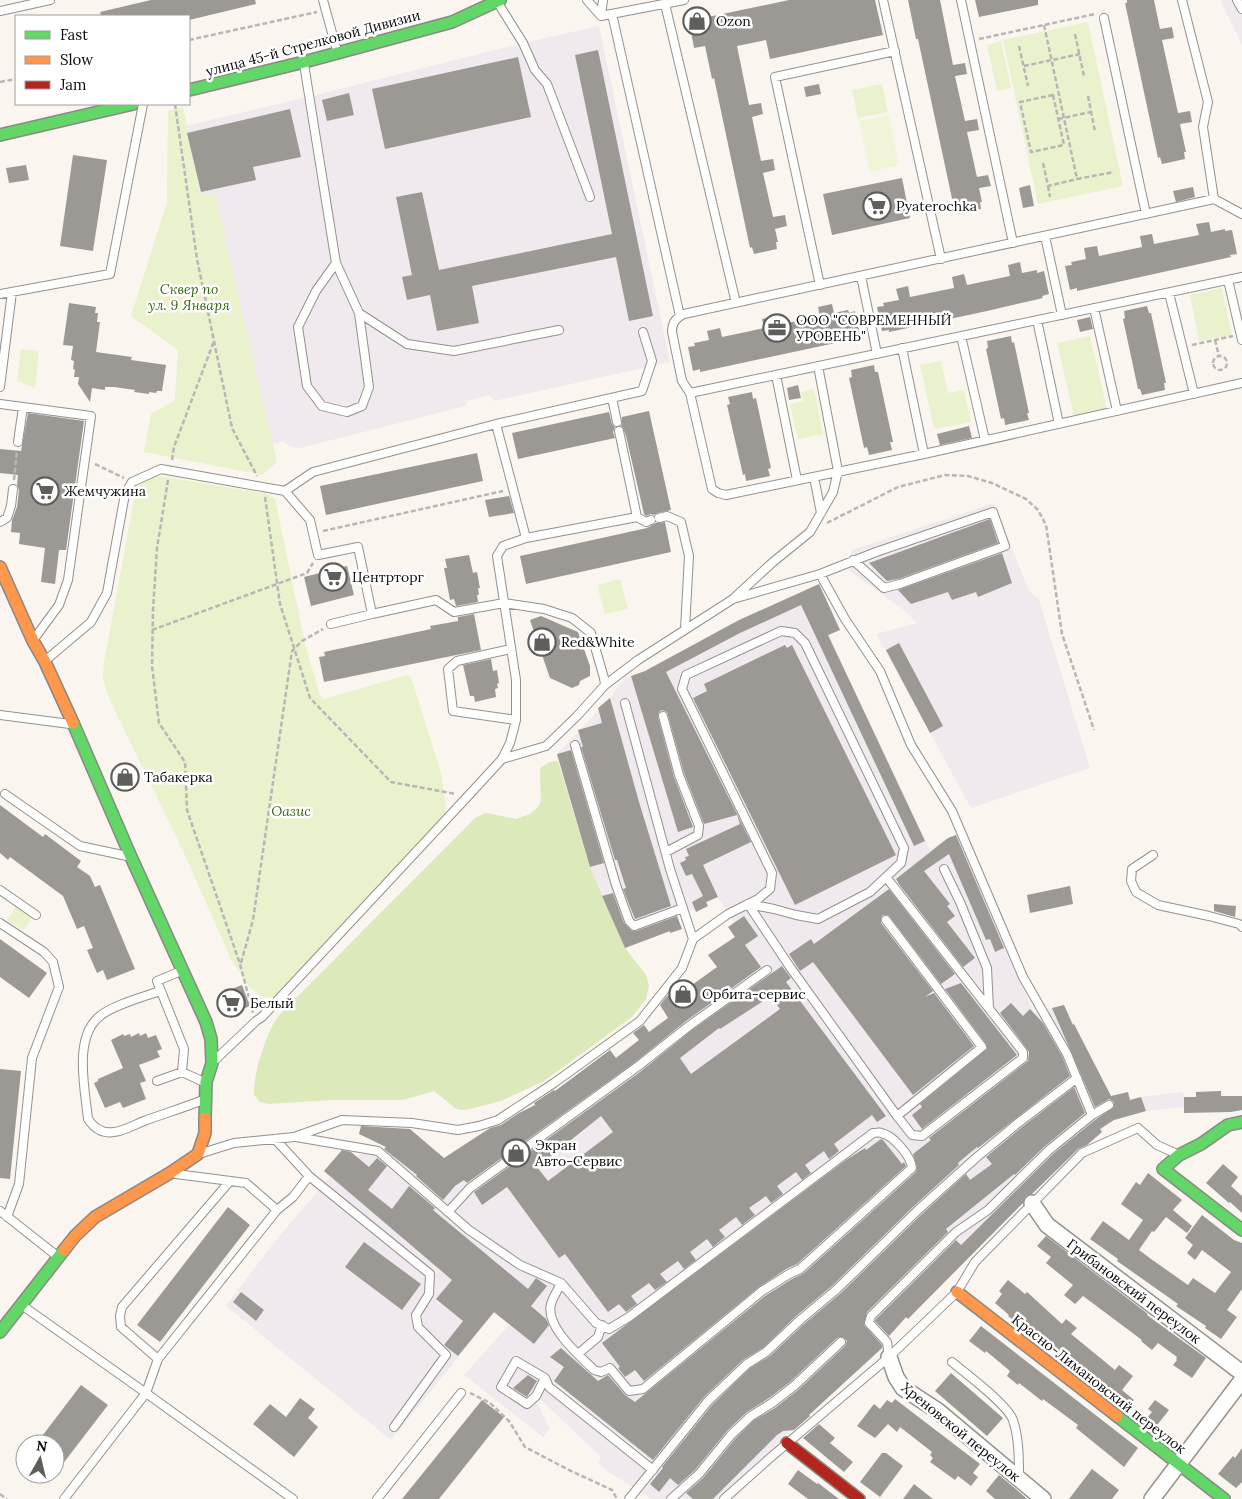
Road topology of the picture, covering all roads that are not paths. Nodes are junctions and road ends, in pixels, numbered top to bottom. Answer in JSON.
{"nodes":[{"id":1,"x":50,"y":0,"type":"edge"},
{"id":2,"x":323,"y":0,"type":"edge"},
{"id":3,"x":587,"y":0,"type":"edge"},
{"id":4,"x":603,"y":0,"type":"edge"},
{"id":5,"x":684,"y":0,"type":"edge"},
{"id":6,"x":883,"y":0,"type":"edge"},
{"id":7,"x":961,"y":0,"type":"edge"},
{"id":8,"x":1182,"y":0,"type":"edge"},
{"id":9,"x":1237,"y":0,"type":"edge"},
{"id":10,"x":499,"y":1,"type":"edge"},
{"id":11,"x":665,"y":4,"type":"junction"},
{"id":12,"x":1242,"y":10,"type":"edge"},
{"id":13,"x":0,"y":11,"type":"edge"},
{"id":14,"x":612,"y":14,"type":"junction"},
{"id":15,"x":601,"y":16,"type":"junction"},
{"id":16,"x":1104,"y":18,"type":"road end"},
{"id":17,"x":895,"y":51,"type":"junction"},
{"id":18,"x":337,"y":53,"type":"junction"},
{"id":19,"x":304,"y":62,"type":"junction"},
{"id":20,"x":190,"y":90,"type":"edge"},
{"id":21,"x":128,"y":105,"type":"edge"},
{"id":22,"x":143,"y":105,"type":"edge"},
{"id":23,"x":1,"y":133,"type":"edge"},
{"id":24,"x":590,"y":197,"type":"dead end"},
{"id":25,"x":1214,"y":199,"type":"junction"},
{"id":26,"x":1146,"y":214,"type":"junction"},
{"id":27,"x":1242,"y":214,"type":"edge"},
{"id":28,"x":1045,"y":236,"type":"junction"},
{"id":29,"x":1013,"y":243,"type":"junction"},
{"id":30,"x":941,"y":258,"type":"junction"},
{"id":31,"x":336,"y":263,"type":"junction"},
{"id":32,"x":861,"y":276,"type":"junction"},
{"id":33,"x":1242,"y":277,"type":"edge"},
{"id":34,"x":1228,"y":280,"type":"junction"},
{"id":35,"x":820,"y":285,"type":"junction"},
{"id":36,"x":12,"y":292,"type":"junction"},
{"id":37,"x":1170,"y":293,"type":"junction"},
{"id":38,"x":0,"y":294,"type":"edge"},
{"id":39,"x":736,"y":303,"type":"junction"},
{"id":40,"x":1094,"y":308,"type":"junction"},
{"id":41,"x":358,"y":313,"type":"junction"},
{"id":42,"x":1062,"y":315,"type":"junction"},
{"id":43,"x":680,"y":316,"type":"junction"},
{"id":44,"x":1037,"y":320,"type":"junction"},
{"id":45,"x":559,"y":330,"type":"dead end"},
{"id":46,"x":643,"y":332,"type":"dead end"},
{"id":47,"x":961,"y":336,"type":"junction"},
{"id":48,"x":1241,"y":337,"type":"edge"},
{"id":49,"x":902,"y":348,"type":"junction"},
{"id":50,"x":877,"y":354,"type":"junction"},
{"id":51,"x":818,"y":366,"type":"junction"},
{"id":52,"x":776,"y":375,"type":"junction"},
{"id":53,"x":1242,"y":383,"type":"edge"},
{"id":54,"x":0,"y":387,"type":"edge"},
{"id":55,"x":690,"y":393,"type":"junction"},
{"id":56,"x":1194,"y":394,"type":"junction"},
{"id":57,"x":612,"y":398,"type":"junction"},
{"id":58,"x":0,"y":404,"type":"edge"},
{"id":59,"x":23,"y":407,"type":"junction"},
{"id":60,"x":1116,"y":411,"type":"junction"},
{"id":61,"x":617,"y":422,"type":"dead end"},
{"id":62,"x":496,"y":424,"type":"junction"},
{"id":63,"x":1059,"y":424,"type":"junction"},
{"id":64,"x":618,"y":431,"type":"dead end"},
{"id":65,"x":985,"y":440,"type":"junction"},
{"id":66,"x":18,"y":442,"type":"road end"},
{"id":67,"x":924,"y":454,"type":"junction"},
{"id":68,"x":838,"y":472,"type":"junction"},
{"id":69,"x":814,"y":476,"type":"junction"},
{"id":70,"x":797,"y":480,"type":"junction"},
{"id":71,"x":13,"y":489,"type":"road end"},
{"id":72,"x":285,"y":491,"type":"junction"},
{"id":73,"x":821,"y":512,"type":"junction"},
{"id":74,"x":637,"y":516,"type":"junction"},
{"id":75,"x":0,"y":522,"type":"edge"},
{"id":76,"x":526,"y":538,"type":"junction"},
{"id":77,"x":853,"y":560,"type":"junction"},
{"id":78,"x":0,"y":567,"type":"edge"},
{"id":79,"x":820,"y":574,"type":"junction"},
{"id":80,"x":733,"y":600,"type":"junction"},
{"id":81,"x":504,"y":604,"type":"junction"},
{"id":82,"x":372,"y":614,"type":"junction"},
{"id":83,"x":330,"y":624,"type":"road end"},
{"id":84,"x":686,"y":629,"type":"junction"},
{"id":85,"x":33,"y":641,"type":"junction"},
{"id":86,"x":511,"y":649,"type":"junction"},
{"id":87,"x":45,"y":662,"type":"junction"},
{"id":88,"x":605,"y":685,"type":"junction"},
{"id":89,"x":625,"y":703,"type":"dead end"},
{"id":90,"x":0,"y":715,"type":"edge"},
{"id":91,"x":663,"y":716,"type":"dead end"},
{"id":92,"x":516,"y":720,"type":"junction"},
{"id":93,"x":74,"y":724,"type":"junction"},
{"id":94,"x":575,"y":745,"type":"dead end"},
{"id":95,"x":502,"y":760,"type":"junction"},
{"id":96,"x":5,"y":794,"type":"dead end"},
{"id":97,"x":666,"y":852,"type":"junction"},
{"id":98,"x":1153,"y":855,"type":"dead end"},
{"id":99,"x":131,"y":857,"type":"junction"},
{"id":100,"x":944,"y":869,"type":"dead end"},
{"id":101,"x":886,"y":877,"type":"junction"},
{"id":102,"x":0,"y":890,"type":"edge"},
{"id":103,"x":748,"y":904,"type":"junction"},
{"id":104,"x":683,"y":908,"type":"junction"},
{"id":105,"x":36,"y":915,"type":"dead end"},
{"id":106,"x":886,"y":920,"type":"dead end"},
{"id":107,"x":0,"y":923,"type":"edge"},
{"id":108,"x":1242,"y":927,"type":"edge"},
{"id":109,"x":693,"y":939,"type":"junction"},
{"id":110,"x":182,"y":970,"type":"junction"},
{"id":111,"x":767,"y":970,"type":"dead end"},
{"id":112,"x":160,"y":991,"type":"junction"},
{"id":113,"x":989,"y":1008,"type":"junction"},
{"id":114,"x":212,"y":1063,"type":"junction"},
{"id":115,"x":182,"y":1072,"type":"junction"},
{"id":116,"x":1077,"y":1078,"type":"junction"},
{"id":117,"x":157,"y":1081,"type":"dead end"},
{"id":118,"x":206,"y":1082,"type":"junction"},
{"id":119,"x":205,"y":1099,"type":"junction"},
{"id":120,"x":1109,"y":1104,"type":"dead end"},
{"id":121,"x":1092,"y":1115,"type":"junction"},
{"id":122,"x":897,"y":1116,"type":"junction"},
{"id":123,"x":1242,"y":1122,"type":"edge"},
{"id":124,"x":294,"y":1137,"type":"junction"},
{"id":125,"x":275,"y":1139,"type":"junction"},
{"id":126,"x":198,"y":1154,"type":"junction"},
{"id":127,"x":1179,"y":1154,"type":"junction"},
{"id":128,"x":170,"y":1173,"type":"junction"},
{"id":129,"x":309,"y":1176,"type":"junction"},
{"id":130,"x":230,"y":1181,"type":"junction"},
{"id":131,"x":1032,"y":1203,"type":"junction"},
{"id":132,"x":277,"y":1210,"type":"junction"},
{"id":133,"x":0,"y":1211,"type":"edge"},
{"id":134,"x":448,"y":1212,"type":"junction"},
{"id":135,"x":7,"y":1216,"type":"junction"},
{"id":136,"x":1242,"y":1230,"type":"edge"},
{"id":137,"x":59,"y":1257,"type":"junction"},
{"id":138,"x":561,"y":1283,"type":"junction"},
{"id":139,"x":957,"y":1292,"type":"junction"},
{"id":140,"x":21,"y":1304,"type":"junction"},
{"id":141,"x":602,"y":1325,"type":"junction"},
{"id":142,"x":0,"y":1332,"type":"edge"},
{"id":143,"x":841,"y":1342,"type":"dead end"},
{"id":144,"x":578,"y":1354,"type":"junction"},
{"id":145,"x":889,"y":1357,"type":"junction"},
{"id":146,"x":158,"y":1359,"type":"junction"},
{"id":147,"x":952,"y":1362,"type":"dead end"},
{"id":148,"x":1242,"y":1373,"type":"edge"},
{"id":149,"x":545,"y":1378,"type":"junction"},
{"id":150,"x":1242,"y":1380,"type":"edge"},
{"id":151,"x":146,"y":1393,"type":"junction"},
{"id":152,"x":461,"y":1393,"type":"road end"},
{"id":153,"x":394,"y":1427,"type":"dead end"},
{"id":154,"x":787,"y":1443,"type":"junction"},
{"id":155,"x":1178,"y":1465,"type":"junction"},
{"id":156,"x":653,"y":1470,"type":"junction"},
{"id":157,"x":1019,"y":1480,"type":"junction"},
{"id":158,"x":64,"y":1499,"type":"edge"},
{"id":159,"x":293,"y":1499,"type":"edge"},
{"id":160,"x":377,"y":1499,"type":"edge"},
{"id":161,"x":629,"y":1499,"type":"edge"},
{"id":162,"x":671,"y":1499,"type":"edge"},
{"id":163,"x":724,"y":1499,"type":"edge"},
{"id":164,"x":859,"y":1499,"type":"edge"},
{"id":165,"x":1043,"y":1499,"type":"edge"},
{"id":166,"x":1152,"y":1499,"type":"edge"},
{"id":167,"x":1224,"y":1499,"type":"edge"}],
"edges":[{"from":1,"to":13,"type":"lane"},
{"from":2,"to":18,"type":"lane"},
{"from":3,"to":15,"type":"lane"},
{"from":4,"to":15,"type":"lane"},
{"from":5,"to":11,"type":"lane"},
{"from":6,"to":17,"type":"lane"},
{"from":7,"to":29,"type":"lane"},
{"from":8,"to":25,"type":"lane"},
{"from":9,"to":12,"type":"lane"},
{"from":10,"to":18,"type":"street","name":"улица 45-й Стрелковой Дивизии"},
{"from":10,"to":24,"type":"lane"},
{"from":11,"to":14,"type":"lane"},
{"from":11,"to":39,"type":"lane"},
{"from":14,"to":15,"type":"lane"},
{"from":14,"to":43,"type":"lane"},
{"from":16,"to":26,"type":"lane"},
{"from":17,"to":30,"type":"lane"},
{"from":17,"to":35,"type":"lane"},
{"from":18,"to":19,"type":"street","name":"улица 45-й Стрелковой Дивизии"},
{"from":19,"to":20,"type":"street","name":"улица 45-й Стрелковой Дивизии"},
{"from":19,"to":31,"type":"lane"},
{"from":21,"to":23,"type":"street"},
{"from":22,"to":36,"type":"lane"},
{"from":25,"to":26,"type":"lane"},
{"from":25,"to":27,"type":"lane"},
{"from":26,"to":28,"type":"lane"},
{"from":28,"to":29,"type":"lane"},
{"from":28,"to":42,"type":"lane"},
{"from":29,"to":30,"type":"lane"},
{"from":30,"to":32,"type":"lane"},
{"from":31,"to":41,"type":"lane"},
{"from":31,"to":41,"type":"lane"},
{"from":32,"to":35,"type":"lane"},
{"from":32,"to":50,"type":"lane"},
{"from":33,"to":34,"type":"lane"},
{"from":34,"to":37,"type":"lane"},
{"from":34,"to":48,"type":"lane"},
{"from":35,"to":39,"type":"lane"},
{"from":36,"to":38,"type":"lane"},
{"from":36,"to":54,"type":"lane"},
{"from":37,"to":40,"type":"lane"},
{"from":37,"to":56,"type":"lane"},
{"from":39,"to":43,"type":"lane"},
{"from":40,"to":42,"type":"lane"},
{"from":40,"to":60,"type":"lane"},
{"from":41,"to":45,"type":"lane"},
{"from":42,"to":44,"type":"lane"},
{"from":43,"to":55,"type":"lane"},
{"from":44,"to":47,"type":"lane"},
{"from":44,"to":63,"type":"lane"},
{"from":46,"to":57,"type":"lane"},
{"from":47,"to":49,"type":"lane"},
{"from":47,"to":65,"type":"lane"},
{"from":49,"to":50,"type":"lane"},
{"from":49,"to":67,"type":"lane"},
{"from":50,"to":51,"type":"lane"},
{"from":51,"to":52,"type":"lane"},
{"from":51,"to":68,"type":"lane"},
{"from":52,"to":55,"type":"lane"},
{"from":52,"to":70,"type":"lane"},
{"from":53,"to":56,"type":"lane"},
{"from":55,"to":70,"type":"lane"},
{"from":56,"to":60,"type":"lane"},
{"from":57,"to":61,"type":"lane"},
{"from":57,"to":62,"type":"lane"},
{"from":58,"to":59,"type":"lane"},
{"from":59,"to":66,"type":"lane"},
{"from":59,"to":85,"type":"lane"},
{"from":60,"to":63,"type":"lane"},
{"from":62,"to":72,"type":"lane"},
{"from":62,"to":76,"type":"lane"},
{"from":63,"to":65,"type":"lane"},
{"from":64,"to":74,"type":"lane"},
{"from":65,"to":67,"type":"lane"},
{"from":67,"to":68,"type":"lane"},
{"from":68,"to":69,"type":"lane"},
{"from":68,"to":73,"type":"lane"},
{"from":69,"to":70,"type":"lane"},
{"from":69,"to":73,"type":"lane"},
{"from":71,"to":75,"type":"lane"},
{"from":72,"to":82,"type":"lane"},
{"from":72,"to":87,"type":"lane"},
{"from":73,"to":80,"type":"lane"},
{"from":74,"to":76,"type":"lane"},
{"from":74,"to":84,"type":"lane"},
{"from":76,"to":81,"type":"lane"},
{"from":77,"to":77,"type":"lane"},
{"from":77,"to":79,"type":"lane"},
{"from":78,"to":85,"type":"street"},
{"from":79,"to":80,"type":"lane"},
{"from":79,"to":116,"type":"lane"},
{"from":80,"to":84,"type":"lane"},
{"from":81,"to":82,"type":"lane"},
{"from":81,"to":86,"type":"lane"},
{"from":81,"to":88,"type":"lane"},
{"from":82,"to":83,"type":"lane"},
{"from":84,"to":88,"type":"lane"},
{"from":85,"to":87,"type":"street"},
{"from":86,"to":92,"type":"lane"},
{"from":86,"to":92,"type":"lane"},
{"from":87,"to":93,"type":"street"},
{"from":88,"to":95,"type":"lane"},
{"from":89,"to":97,"type":"lane"},
{"from":90,"to":93,"type":"lane"},
{"from":91,"to":97,"type":"lane"},
{"from":92,"to":95,"type":"lane"},
{"from":93,"to":99,"type":"street"},
{"from":94,"to":104,"type":"lane"},
{"from":95,"to":114,"type":"lane"},
{"from":96,"to":99,"type":"lane"},
{"from":97,"to":104,"type":"lane"},
{"from":98,"to":108,"type":"lane"},
{"from":99,"to":110,"type":"street"},
{"from":100,"to":113,"type":"lane"},
{"from":101,"to":103,"type":"lane"},
{"from":101,"to":103,"type":"lane"},
{"from":101,"to":113,"type":"lane"},
{"from":102,"to":105,"type":"lane"},
{"from":103,"to":109,"type":"lane"},
{"from":103,"to":122,"type":"lane"},
{"from":104,"to":109,"type":"lane"},
{"from":106,"to":122,"type":"lane"},
{"from":107,"to":135,"type":"lane"},
{"from":109,"to":124,"type":"lane"},
{"from":110,"to":112,"type":"lane"},
{"from":110,"to":114,"type":"street"},
{"from":111,"to":134,"type":"lane"},
{"from":112,"to":115,"type":"lane"},
{"from":112,"to":119,"type":"lane"},
{"from":113,"to":122,"type":"lane"},
{"from":114,"to":118,"type":"street"},
{"from":115,"to":117,"type":"lane"},
{"from":115,"to":118,"type":"lane"},
{"from":116,"to":121,"type":"lane"},
{"from":116,"to":156,"type":"lane"},
{"from":118,"to":119,"type":"street"},
{"from":119,"to":126,"type":"street"},
{"from":120,"to":121,"type":"lane"},
{"from":121,"to":145,"type":"lane"},
{"from":123,"to":127,"type":"street"},
{"from":124,"to":125,"type":"lane"},
{"from":124,"to":134,"type":"lane"},
{"from":125,"to":126,"type":"lane"},
{"from":125,"to":129,"type":"lane"},
{"from":126,"to":128,"type":"street"},
{"from":127,"to":131,"type":"lane"},
{"from":127,"to":136,"type":"street"},
{"from":128,"to":130,"type":"lane"},
{"from":128,"to":137,"type":"street"},
{"from":129,"to":132,"type":"lane"},
{"from":129,"to":153,"type":"lane"},
{"from":130,"to":132,"type":"lane"},
{"from":130,"to":146,"type":"lane"},
{"from":131,"to":139,"type":"lane"},
{"from":131,"to":148,"type":"street","name":"Грибановский переулок"},
{"from":132,"to":146,"type":"lane"},
{"from":133,"to":135,"type":"lane"},
{"from":134,"to":138,"type":"lane"},
{"from":135,"to":137,"type":"lane"},
{"from":137,"to":140,"type":"street"},
{"from":138,"to":141,"type":"lane"},
{"from":138,"to":144,"type":"lane"},
{"from":139,"to":145,"type":"lane"},
{"from":139,"to":155,"type":"street","name":"Красно-Лимановский переулок"},
{"from":140,"to":142,"type":"street"},
{"from":140,"to":151,"type":"lane"},
{"from":141,"to":144,"type":"lane"},
{"from":141,"to":144,"type":"lane"},
{"from":143,"to":162,"type":"lane"},
{"from":145,"to":154,"type":"lane"},
{"from":145,"to":157,"type":"street","name":"Хреновской переулок"},
{"from":146,"to":151,"type":"lane"},
{"from":147,"to":157,"type":"lane"},
{"from":149,"to":149,"type":"lane"},
{"from":149,"to":156,"type":"lane"},
{"from":150,"to":155,"type":"street"},
{"from":151,"to":158,"type":"lane"},
{"from":151,"to":159,"type":"lane"},
{"from":152,"to":160,"type":"lane"},
{"from":154,"to":163,"type":"lane"},
{"from":154,"to":164,"type":"street"},
{"from":155,"to":166,"type":"street"},
{"from":155,"to":167,"type":"street","name":"Красно-Лимановский переулок"},
{"from":156,"to":161,"type":"lane"},
{"from":157,"to":165,"type":"street","name":"Хреновской переулок"}]}
